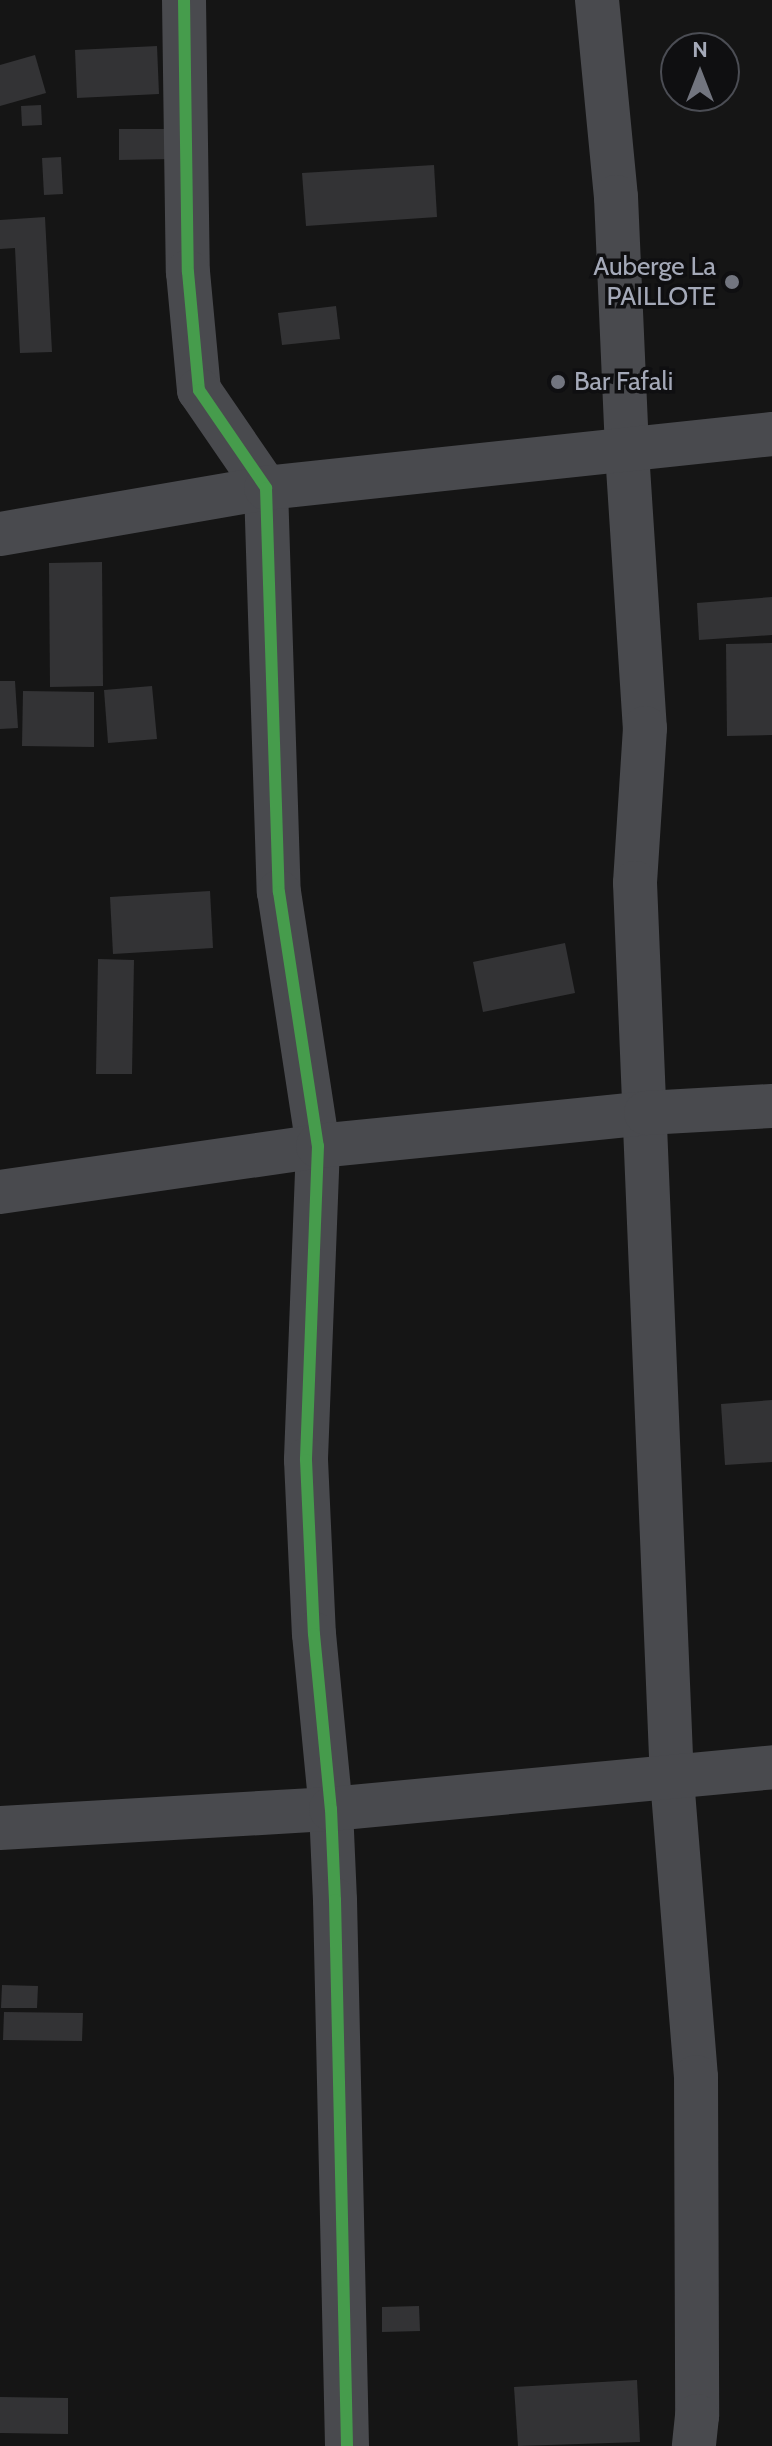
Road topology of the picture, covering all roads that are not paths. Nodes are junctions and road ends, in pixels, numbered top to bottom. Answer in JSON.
{"nodes":[{"id":1,"x":184,"y":0,"type":"edge"},
{"id":2,"x":597,"y":0,"type":"edge"},
{"id":3,"x":772,"y":434,"type":"edge"},
{"id":4,"x":627,"y":452,"type":"junction"},
{"id":5,"x":266,"y":488,"type":"junction"},
{"id":6,"x":0,"y":534,"type":"edge"},
{"id":7,"x":772,"y":1106,"type":"edge"},
{"id":8,"x":646,"y":1113,"type":"junction"},
{"id":9,"x":318,"y":1146,"type":"junction"},
{"id":10,"x":0,"y":1192,"type":"edge"},
{"id":11,"x":772,"y":1767,"type":"edge"},
{"id":12,"x":672,"y":1779,"type":"junction"},
{"id":13,"x":331,"y":1809,"type":"junction"},
{"id":14,"x":0,"y":1828,"type":"edge"},
{"id":15,"x":347,"y":2446,"type":"edge"},
{"id":16,"x":694,"y":2446,"type":"edge"}],
"edges":[{"from":1,"to":5,"type":"street"},
{"from":2,"to":4,"type":"street"},
{"from":3,"to":4,"type":"street"},
{"from":4,"to":5,"type":"street"},
{"from":4,"to":8,"type":"street"},
{"from":5,"to":6,"type":"street"},
{"from":5,"to":9,"type":"street"},
{"from":7,"to":8,"type":"street"},
{"from":8,"to":9,"type":"street"},
{"from":8,"to":12,"type":"street"},
{"from":9,"to":10,"type":"street"},
{"from":9,"to":13,"type":"street"},
{"from":11,"to":12,"type":"street"},
{"from":12,"to":13,"type":"street"},
{"from":12,"to":16,"type":"street"},
{"from":13,"to":14,"type":"street"},
{"from":13,"to":15,"type":"street"}]}
